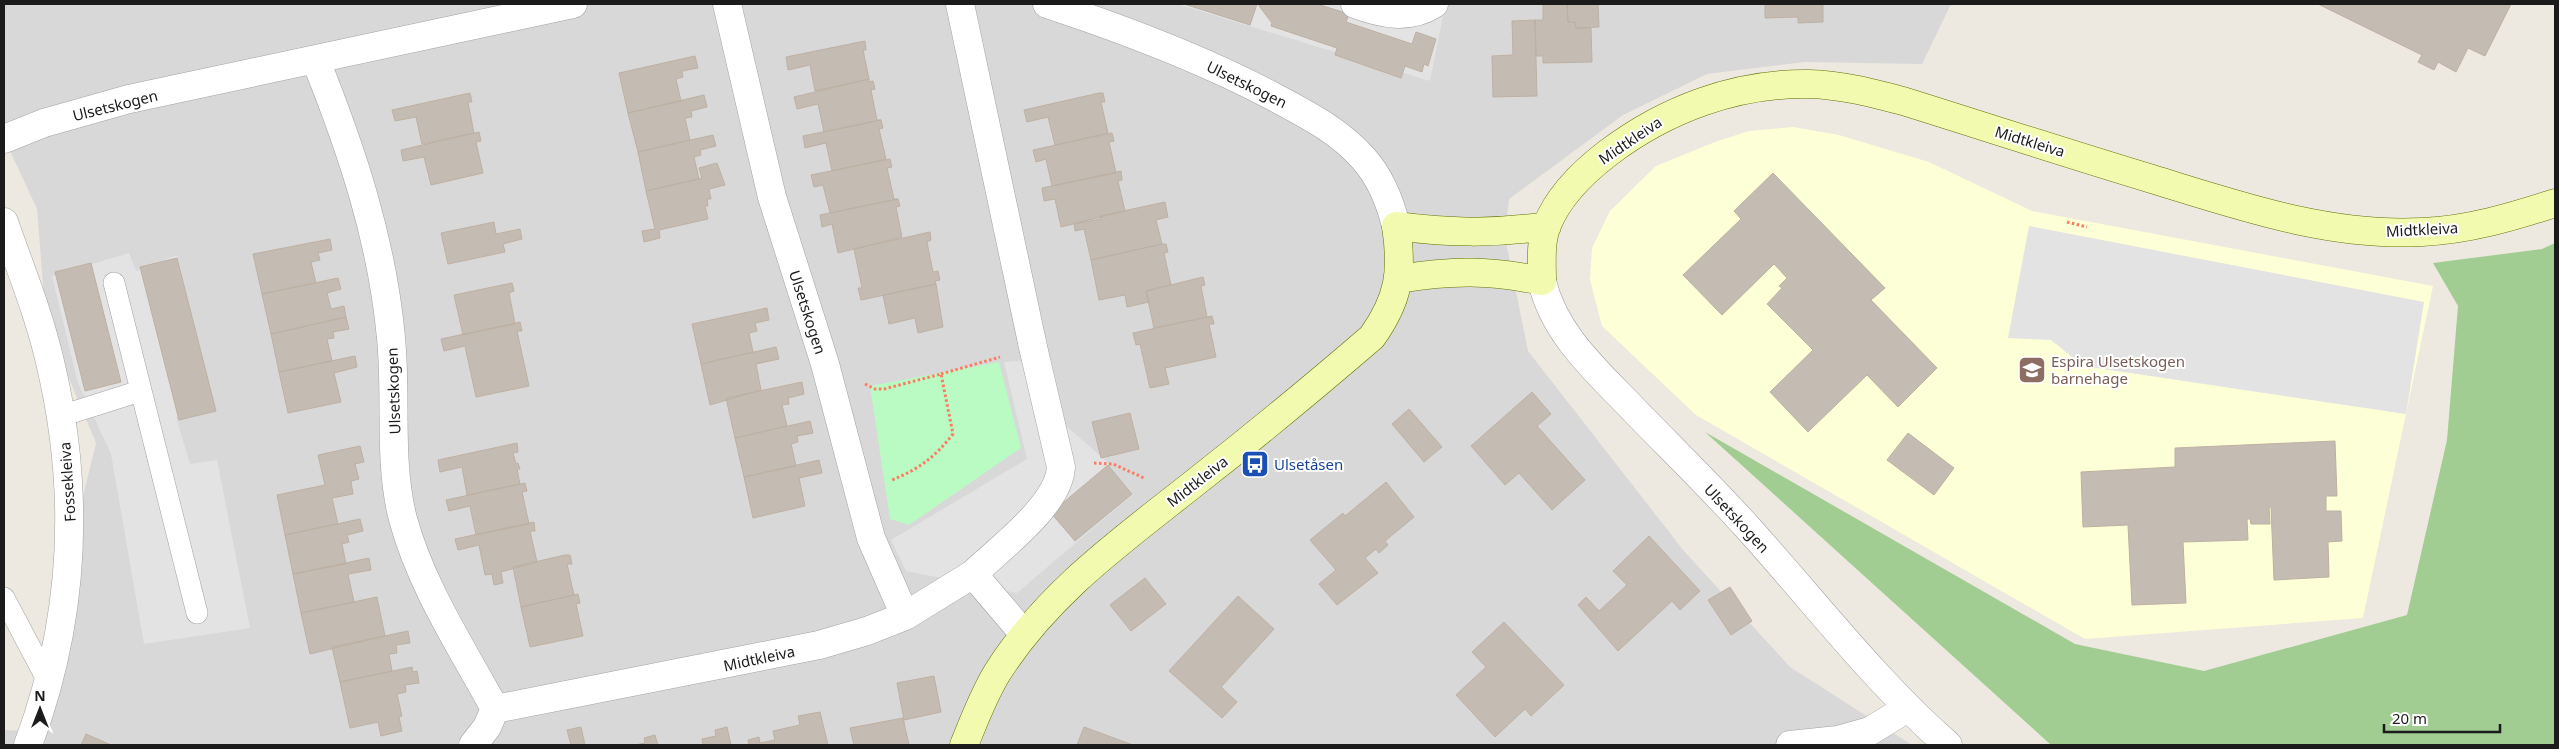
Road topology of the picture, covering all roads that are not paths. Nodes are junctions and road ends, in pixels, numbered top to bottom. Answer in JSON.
{"nodes":[{"id":1,"x":573,"y":4,"type":"edge"},
{"id":2,"x":727,"y":4,"type":"edge"},
{"id":3,"x":960,"y":4,"type":"edge"},
{"id":4,"x":1047,"y":4,"type":"edge"},
{"id":5,"x":1355,"y":4,"type":"edge"},
{"id":6,"x":1434,"y":4,"type":"edge"},
{"id":7,"x":316,"y":60,"type":"junction"},
{"id":8,"x":4,"y":139,"type":"edge"},
{"id":9,"x":2555,"y":203,"type":"edge"},
{"id":10,"x":4,"y":222,"type":"edge"},
{"id":11,"x":1396,"y":226,"type":"junction"},
{"id":12,"x":1547,"y":226,"type":"junction"},
{"id":13,"x":1399,"y":279,"type":"junction"},
{"id":14,"x":1542,"y":281,"type":"junction"},
{"id":15,"x":114,"y":283,"type":"dead end"},
{"id":16,"x":140,"y":391,"type":"junction"},
{"id":17,"x":61,"y":416,"type":"junction"},
{"id":18,"x":973,"y":574,"type":"junction"},
{"id":19,"x":4,"y":598,"type":"edge"},
{"id":20,"x":197,"y":613,"type":"dead end"},
{"id":21,"x":905,"y":616,"type":"junction"},
{"id":22,"x":1024,"y":634,"type":"junction"},
{"id":23,"x":49,"y":684,"type":"junction"},
{"id":24,"x":495,"y":709,"type":"junction"},
{"id":25,"x":1906,"y":709,"type":"junction"},
{"id":26,"x":28,"y":745,"type":"edge"},
{"id":27,"x":473,"y":745,"type":"edge"},
{"id":28,"x":964,"y":745,"type":"edge"},
{"id":29,"x":1790,"y":745,"type":"edge"},
{"id":30,"x":1948,"y":745,"type":"edge"}],
"edges":[{"from":1,"to":7,"type":"street","name":"Ulsetskogen"},
{"from":2,"to":21,"type":"street","name":"Ulsetskogen"},
{"from":3,"to":18,"type":"street"},
{"from":4,"to":11,"type":"street","name":"Ulsetskogen"},
{"from":5,"to":6,"type":"street"},
{"from":7,"to":8,"type":"street","name":"Ulsetskogen"},
{"from":7,"to":24,"type":"street","name":"Ulsetskogen"},
{"from":9,"to":12,"type":"street","name":"Midtkleiva"},
{"from":10,"to":17,"type":"street","name":"Fossekleiva"},
{"from":11,"to":12,"type":"street"},
{"from":11,"to":13,"type":"street","name":"Midtkleiva"},
{"from":12,"to":14,"type":"street","name":"Midtkleiva"},
{"from":13,"to":14,"type":"street"},
{"from":13,"to":22,"type":"street","name":"Midtkleiva"},
{"from":14,"to":25,"type":"street","name":"Ulsetskogen"},
{"from":15,"to":16,"type":"lane"},
{"from":16,"to":17,"type":"lane"},
{"from":16,"to":20,"type":"lane"},
{"from":17,"to":23,"type":"street","name":"Fossekleiva"},
{"from":18,"to":21,"type":"street","name":"Midtkleiva"},
{"from":18,"to":22,"type":"street"},
{"from":19,"to":23,"type":"lane"},
{"from":21,"to":24,"type":"street","name":"Midtkleiva"},
{"from":22,"to":28,"type":"street","name":"Midtkleiva"},
{"from":23,"to":26,"type":"street","name":"Fossekleiva"},
{"from":24,"to":27,"type":"street"},
{"from":25,"to":29,"type":"street"},
{"from":25,"to":30,"type":"street","name":"Ulsetskogen"}]}
